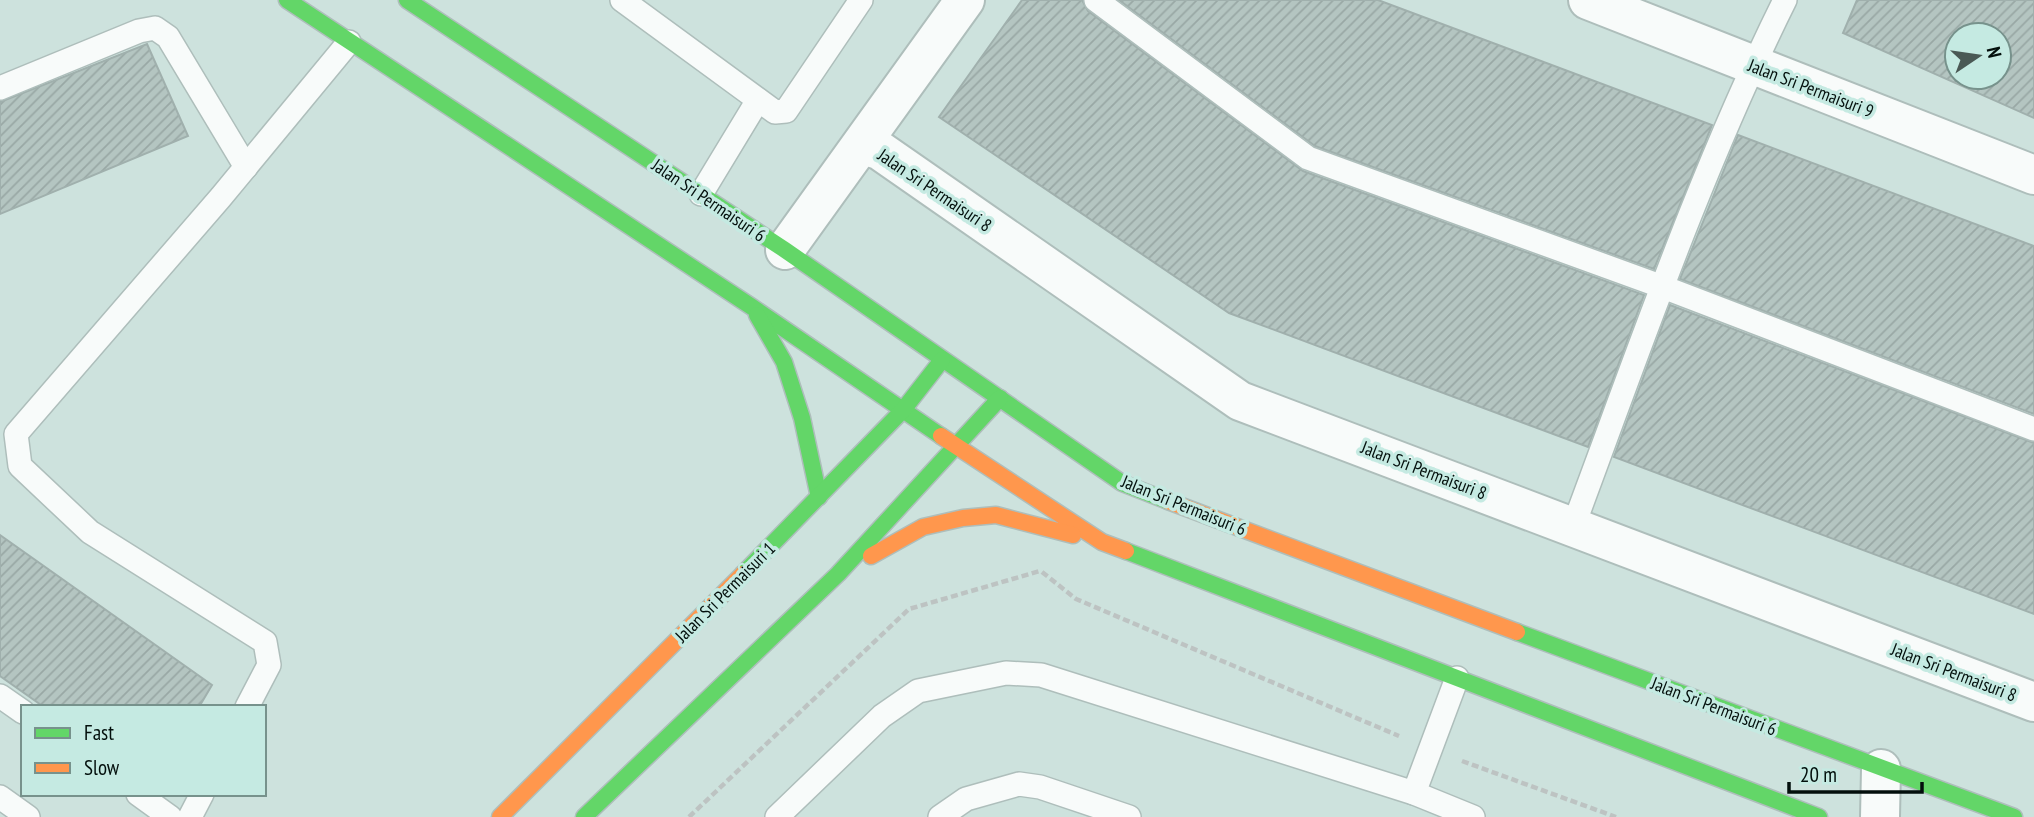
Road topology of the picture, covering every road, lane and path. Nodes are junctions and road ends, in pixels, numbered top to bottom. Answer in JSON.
{"nodes":[{"id":1,"x":287,"y":0,"type":"edge"},
{"id":2,"x":407,"y":0,"type":"edge"},
{"id":3,"x":622,"y":0,"type":"edge"},
{"id":4,"x":861,"y":0,"type":"edge"},
{"id":5,"x":965,"y":0,"type":"edge"},
{"id":6,"x":1096,"y":0,"type":"edge"},
{"id":7,"x":1588,"y":0,"type":"edge"},
{"id":8,"x":1785,"y":0,"type":"edge"},
{"id":9,"x":349,"y":42,"type":"junction"},
{"id":10,"x":1753,"y":65,"type":"junction"},
{"id":11,"x":0,"y":88,"type":"edge"},
{"id":12,"x":758,"y":100,"type":"junction"},
{"id":13,"x":863,"y":145,"type":"junction"},
{"id":14,"x":246,"y":167,"type":"junction"},
{"id":15,"x":2034,"y":175,"type":"edge"},
{"id":16,"x":701,"y":194,"type":"junction"},
{"id":17,"x":785,"y":250,"type":"junction"},
{"id":18,"x":1663,"y":287,"type":"junction"},
{"id":19,"x":752,"y":307,"type":"junction"},
{"id":20,"x":943,"y":360,"type":"junction"},
{"id":21,"x":1000,"y":398,"type":"junction"},
{"id":22,"x":903,"y":410,"type":"junction"},
{"id":23,"x":2034,"y":429,"type":"edge"},
{"id":24,"x":954,"y":444,"type":"junction"},
{"id":25,"x":819,"y":497,"type":"junction"},
{"id":26,"x":1573,"y":527,"type":"junction"},
{"id":27,"x":1102,"y":542,"type":"junction"},
{"id":28,"x":1029,"y":564,"type":"dead end"},
{"id":29,"x":1040,"y":571,"type":"junction"},
{"id":30,"x":839,"y":574,"type":"junction"},
{"id":31,"x":1458,"y":678,"type":"junction"},
{"id":32,"x":0,"y":696,"type":"edge"},
{"id":33,"x":2034,"y":702,"type":"edge"},
{"id":34,"x":248,"y":705,"type":"edge"},
{"id":35,"x":21,"y":711,"type":"edge"},
{"id":36,"x":1430,"y":750,"type":"junction"},
{"id":37,"x":1881,"y":769,"type":"junction"},
{"id":38,"x":1415,"y":793,"type":"junction"},
{"id":39,"x":141,"y":796,"type":"edge"},
{"id":40,"x":201,"y":796,"type":"edge"},
{"id":41,"x":0,"y":797,"type":"edge"},
{"id":42,"x":29,"y":817,"type":"edge"},
{"id":43,"x":170,"y":817,"type":"edge"},
{"id":44,"x":190,"y":817,"type":"edge"},
{"id":45,"x":500,"y":817,"type":"edge"},
{"id":46,"x":584,"y":817,"type":"edge"},
{"id":47,"x":689,"y":817,"type":"edge"},
{"id":48,"x":777,"y":817,"type":"edge"},
{"id":49,"x":940,"y":817,"type":"edge"},
{"id":50,"x":1129,"y":817,"type":"edge"},
{"id":51,"x":1473,"y":817,"type":"edge"},
{"id":52,"x":1616,"y":817,"type":"edge"},
{"id":53,"x":1819,"y":817,"type":"edge"},
{"id":54,"x":1880,"y":817,"type":"edge"},
{"id":55,"x":2014,"y":817,"type":"edge"}],
"edges":[{"from":1,"to":9,"type":"street"},
{"from":2,"to":16,"type":"street","name":"Jalan Sri Permaisuri 6"},
{"from":3,"to":12,"type":"lane"},
{"from":4,"to":12,"type":"lane"},
{"from":5,"to":13,"type":"street"},
{"from":6,"to":18,"type":"lane"},
{"from":7,"to":10,"type":"street","name":"Jalan Sri Permaisuri 9"},
{"from":8,"to":10,"type":"lane"},
{"from":9,"to":14,"type":"lane"},
{"from":9,"to":19,"type":"street"},
{"from":10,"to":15,"type":"street","name":"Jalan Sri Permaisuri 9"},
{"from":10,"to":18,"type":"lane"},
{"from":11,"to":14,"type":"lane"},
{"from":12,"to":16,"type":"lane"},
{"from":13,"to":17,"type":"street"},
{"from":13,"to":26,"type":"street","name":"Jalan Sri Permaisuri 8"},
{"from":14,"to":34,"type":"lane"},
{"from":16,"to":17,"type":"street","name":"Jalan Sri Permaisuri 6"},
{"from":17,"to":20,"type":"street","name":"Jalan Sri Permaisuri 6"},
{"from":18,"to":23,"type":"lane"},
{"from":18,"to":26,"type":"lane"},
{"from":19,"to":22,"type":"street"},
{"from":19,"to":25,"type":"street"},
{"from":20,"to":21,"type":"street","name":"Jalan Sri Permaisuri 6"},
{"from":20,"to":22,"type":"street","name":"Jalan Sri Permaisuri 1"},
{"from":21,"to":24,"type":"street"},
{"from":21,"to":37,"type":"street","name":"Jalan Sri Permaisuri 6"},
{"from":22,"to":24,"type":"street"},
{"from":22,"to":25,"type":"street","name":"Jalan Sri Permaisuri 1"},
{"from":24,"to":27,"type":"street"},
{"from":24,"to":30,"type":"street"},
{"from":25,"to":45,"type":"street","name":"Jalan Sri Permaisuri 1"},
{"from":26,"to":33,"type":"street","name":"Jalan Sri Permaisuri 8"},
{"from":27,"to":30,"type":"street"},
{"from":27,"to":31,"type":"street"},
{"from":28,"to":29,"type":"path"},
{"from":29,"to":36,"type":"path"},
{"from":29,"to":47,"type":"path"},
{"from":30,"to":46,"type":"street"},
{"from":31,"to":36,"type":"lane"},
{"from":31,"to":53,"type":"street"},
{"from":32,"to":35,"type":"lane"},
{"from":36,"to":38,"type":"lane"},
{"from":36,"to":52,"type":"path"},
{"from":37,"to":54,"type":"street"},
{"from":37,"to":55,"type":"street","name":"Jalan Sri Permaisuri 6"},
{"from":38,"to":48,"type":"lane"},
{"from":38,"to":51,"type":"lane"},
{"from":39,"to":43,"type":"lane"},
{"from":40,"to":44,"type":"lane"},
{"from":41,"to":42,"type":"lane"},
{"from":49,"to":50,"type":"lane"}]}
